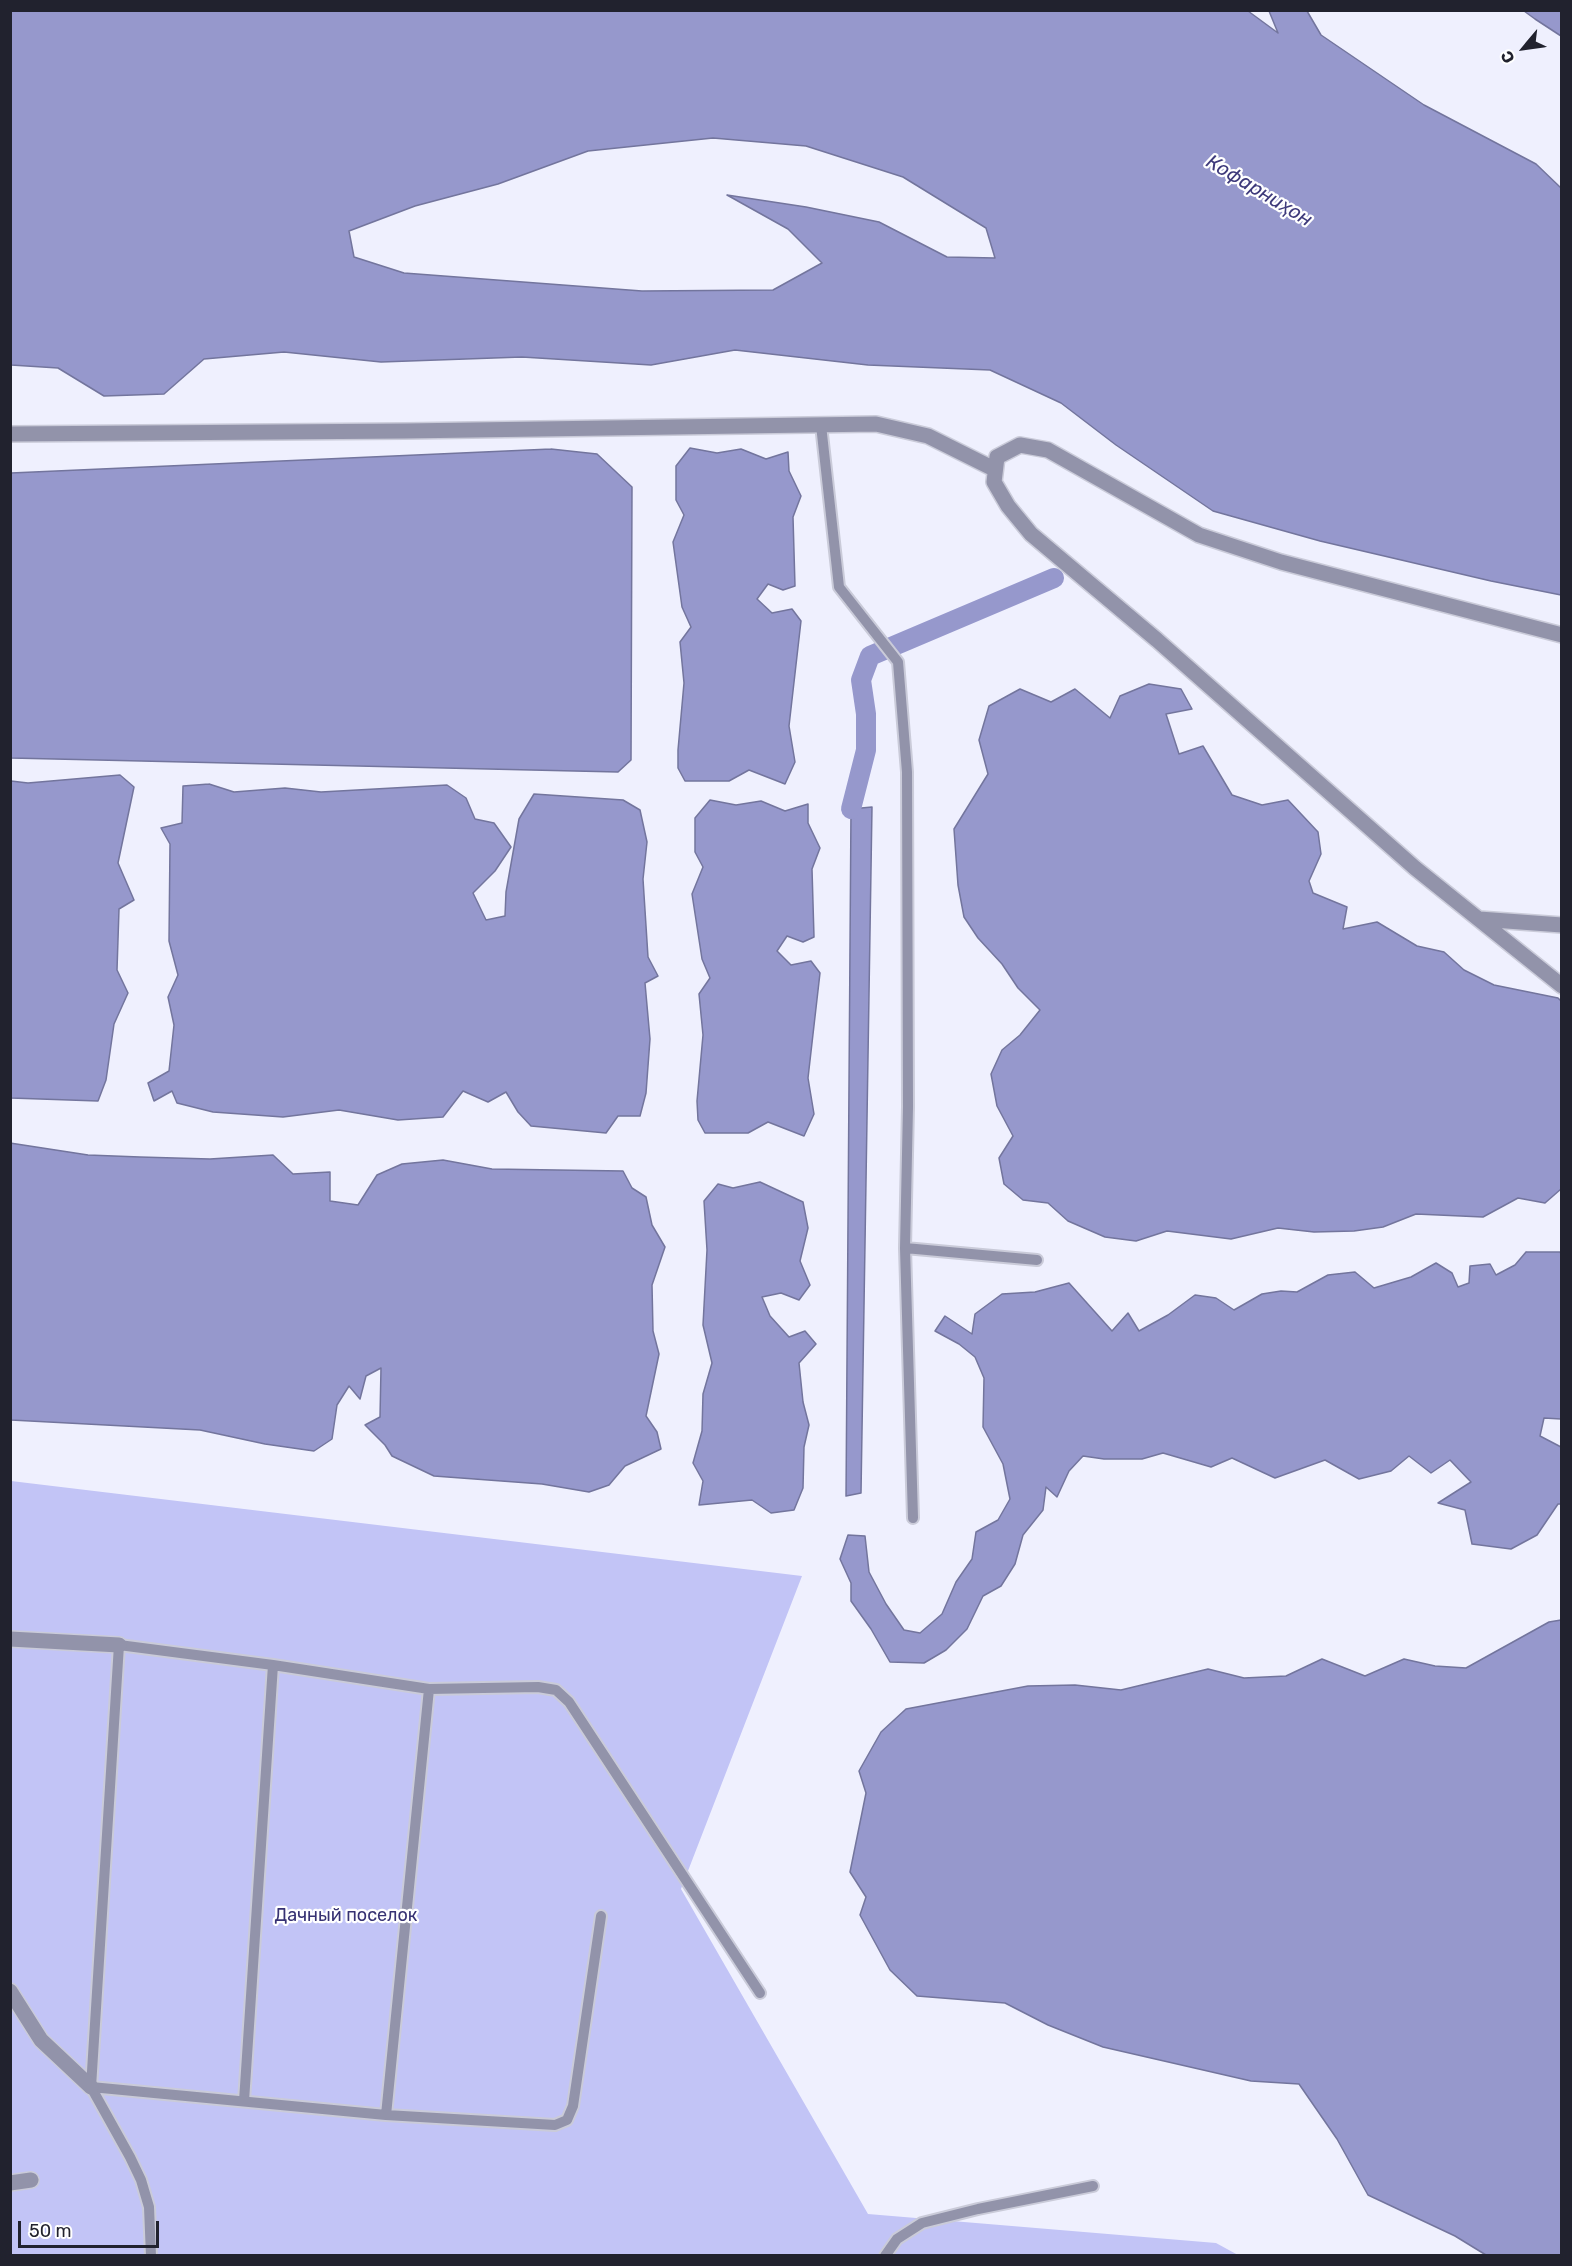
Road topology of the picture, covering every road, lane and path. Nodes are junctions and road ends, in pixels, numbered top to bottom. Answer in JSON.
{"nodes":[{"id":1,"x":821,"y":425,"type":"junction"},
{"id":2,"x":10,"y":434,"type":"edge"},
{"id":3,"x":994,"y":469,"type":"junction"},
{"id":4,"x":1562,"y":635,"type":"edge"},
{"id":5,"x":1479,"y":919,"type":"junction"},
{"id":6,"x":1562,"y":925,"type":"edge"},
{"id":7,"x":1562,"y":986,"type":"edge"},
{"id":8,"x":905,"y":1248,"type":"junction"},
{"id":9,"x":1037,"y":1260,"type":"dead end"},
{"id":10,"x":913,"y":1518,"type":"dead end"},
{"id":11,"x":10,"y":1639,"type":"edge"},
{"id":12,"x":119,"y":1645,"type":"junction"},
{"id":13,"x":273,"y":1665,"type":"junction"},
{"id":14,"x":429,"y":1689,"type":"junction"},
{"id":15,"x":601,"y":1916,"type":"dead end"},
{"id":16,"x":10,"y":1991,"type":"edge"},
{"id":17,"x":760,"y":1993,"type":"dead end"},
{"id":18,"x":91,"y":2087,"type":"junction"},
{"id":19,"x":244,"y":2101,"type":"junction"},
{"id":20,"x":386,"y":2115,"type":"junction"},
{"id":21,"x":31,"y":2180,"type":"dead end"},
{"id":22,"x":10,"y":2183,"type":"edge"},
{"id":23,"x":1093,"y":2186,"type":"dead end"},
{"id":24,"x":151,"y":2256,"type":"edge"},
{"id":25,"x":885,"y":2256,"type":"edge"}],
"edges":[{"from":1,"to":2,"type":"street"},
{"from":1,"to":3,"type":"street"},
{"from":1,"to":8,"type":"lane"},
{"from":3,"to":4,"type":"street"},
{"from":3,"to":5,"type":"street"},
{"from":5,"to":6,"type":"street"},
{"from":5,"to":7,"type":"street"},
{"from":8,"to":9,"type":"lane"},
{"from":8,"to":10,"type":"lane"},
{"from":11,"to":12,"type":"street"},
{"from":12,"to":13,"type":"lane"},
{"from":12,"to":18,"type":"lane"},
{"from":13,"to":14,"type":"lane"},
{"from":13,"to":19,"type":"lane"},
{"from":14,"to":17,"type":"lane"},
{"from":14,"to":20,"type":"lane"},
{"from":15,"to":20,"type":"lane"},
{"from":16,"to":18,"type":"street"},
{"from":18,"to":19,"type":"lane"},
{"from":18,"to":24,"type":"lane"},
{"from":19,"to":20,"type":"lane"},
{"from":21,"to":22,"type":"street"},
{"from":23,"to":25,"type":"lane"}]}
